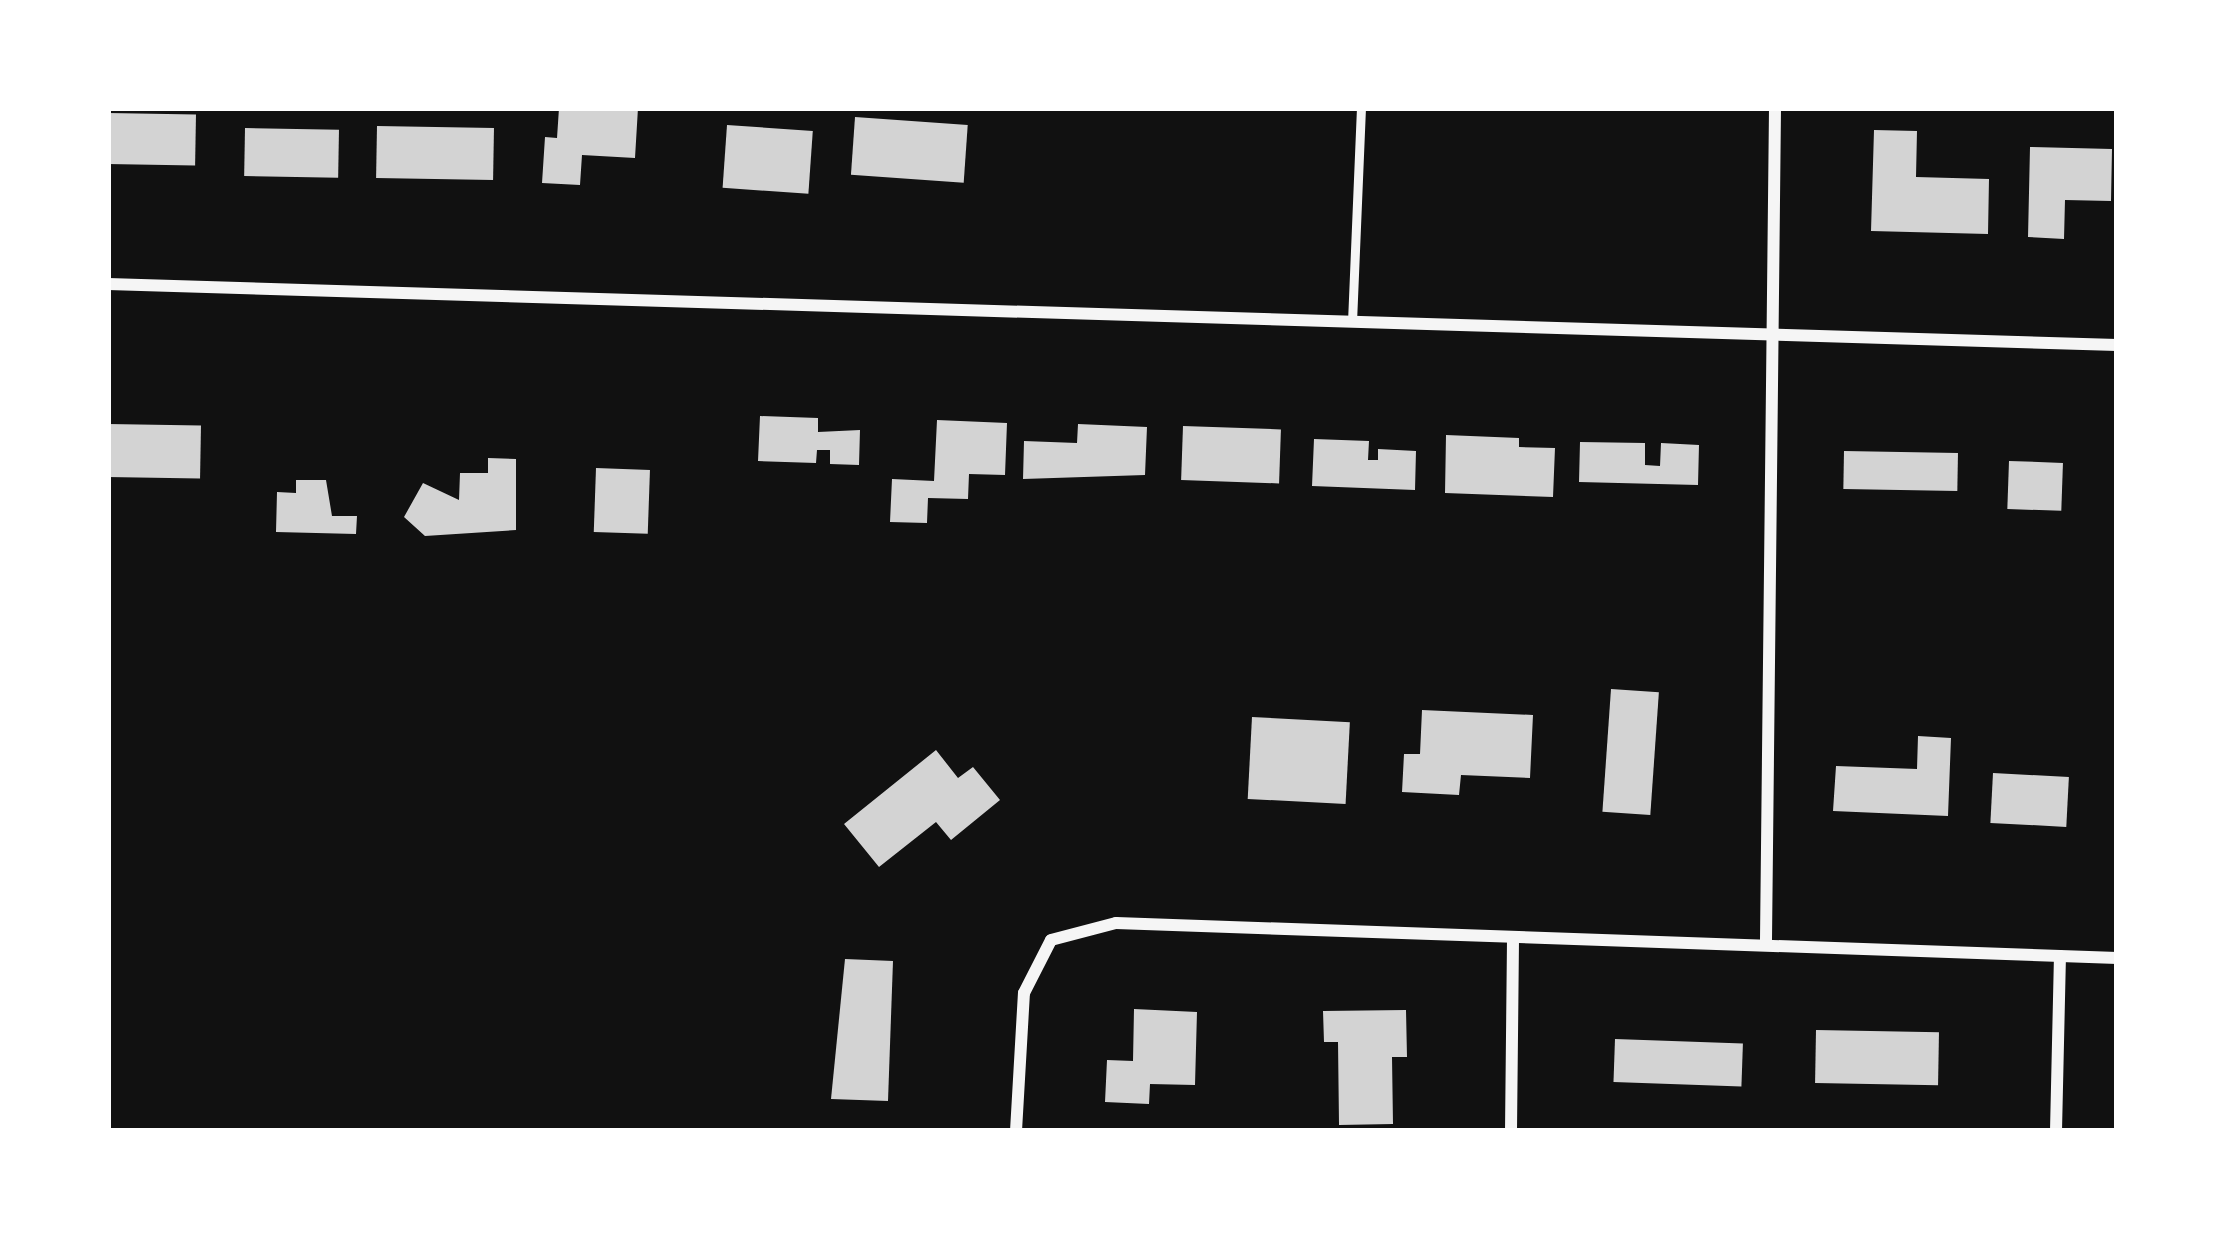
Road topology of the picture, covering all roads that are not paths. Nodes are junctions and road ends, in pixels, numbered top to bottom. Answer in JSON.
{"nodes":[{"id":1,"x":1361,"y":108,"type":"edge"},
{"id":2,"x":1775,"y":108,"type":"edge"},
{"id":3,"x":108,"y":284,"type":"edge"},
{"id":4,"x":1352,"y":322,"type":"junction"},
{"id":5,"x":1772,"y":334,"type":"junction"},
{"id":6,"x":2117,"y":345,"type":"edge"},
{"id":7,"x":1513,"y":937,"type":"junction"},
{"id":8,"x":1766,"y":940,"type":"junction"},
{"id":9,"x":2060,"y":956,"type":"junction"},
{"id":10,"x":2117,"y":958,"type":"edge"},
{"id":11,"x":1016,"y":1131,"type":"edge"},
{"id":12,"x":1511,"y":1131,"type":"edge"},
{"id":13,"x":2056,"y":1131,"type":"edge"}],
"edges":[{"from":1,"to":4,"type":"lane"},
{"from":2,"to":5,"type":"street"},
{"from":3,"to":4,"type":"street"},
{"from":4,"to":5,"type":"street"},
{"from":5,"to":6,"type":"street"},
{"from":5,"to":8,"type":"street"},
{"from":7,"to":8,"type":"street"},
{"from":7,"to":11,"type":"street"},
{"from":7,"to":12,"type":"street"},
{"from":8,"to":9,"type":"street"},
{"from":9,"to":10,"type":"street"},
{"from":9,"to":13,"type":"street"}]}
